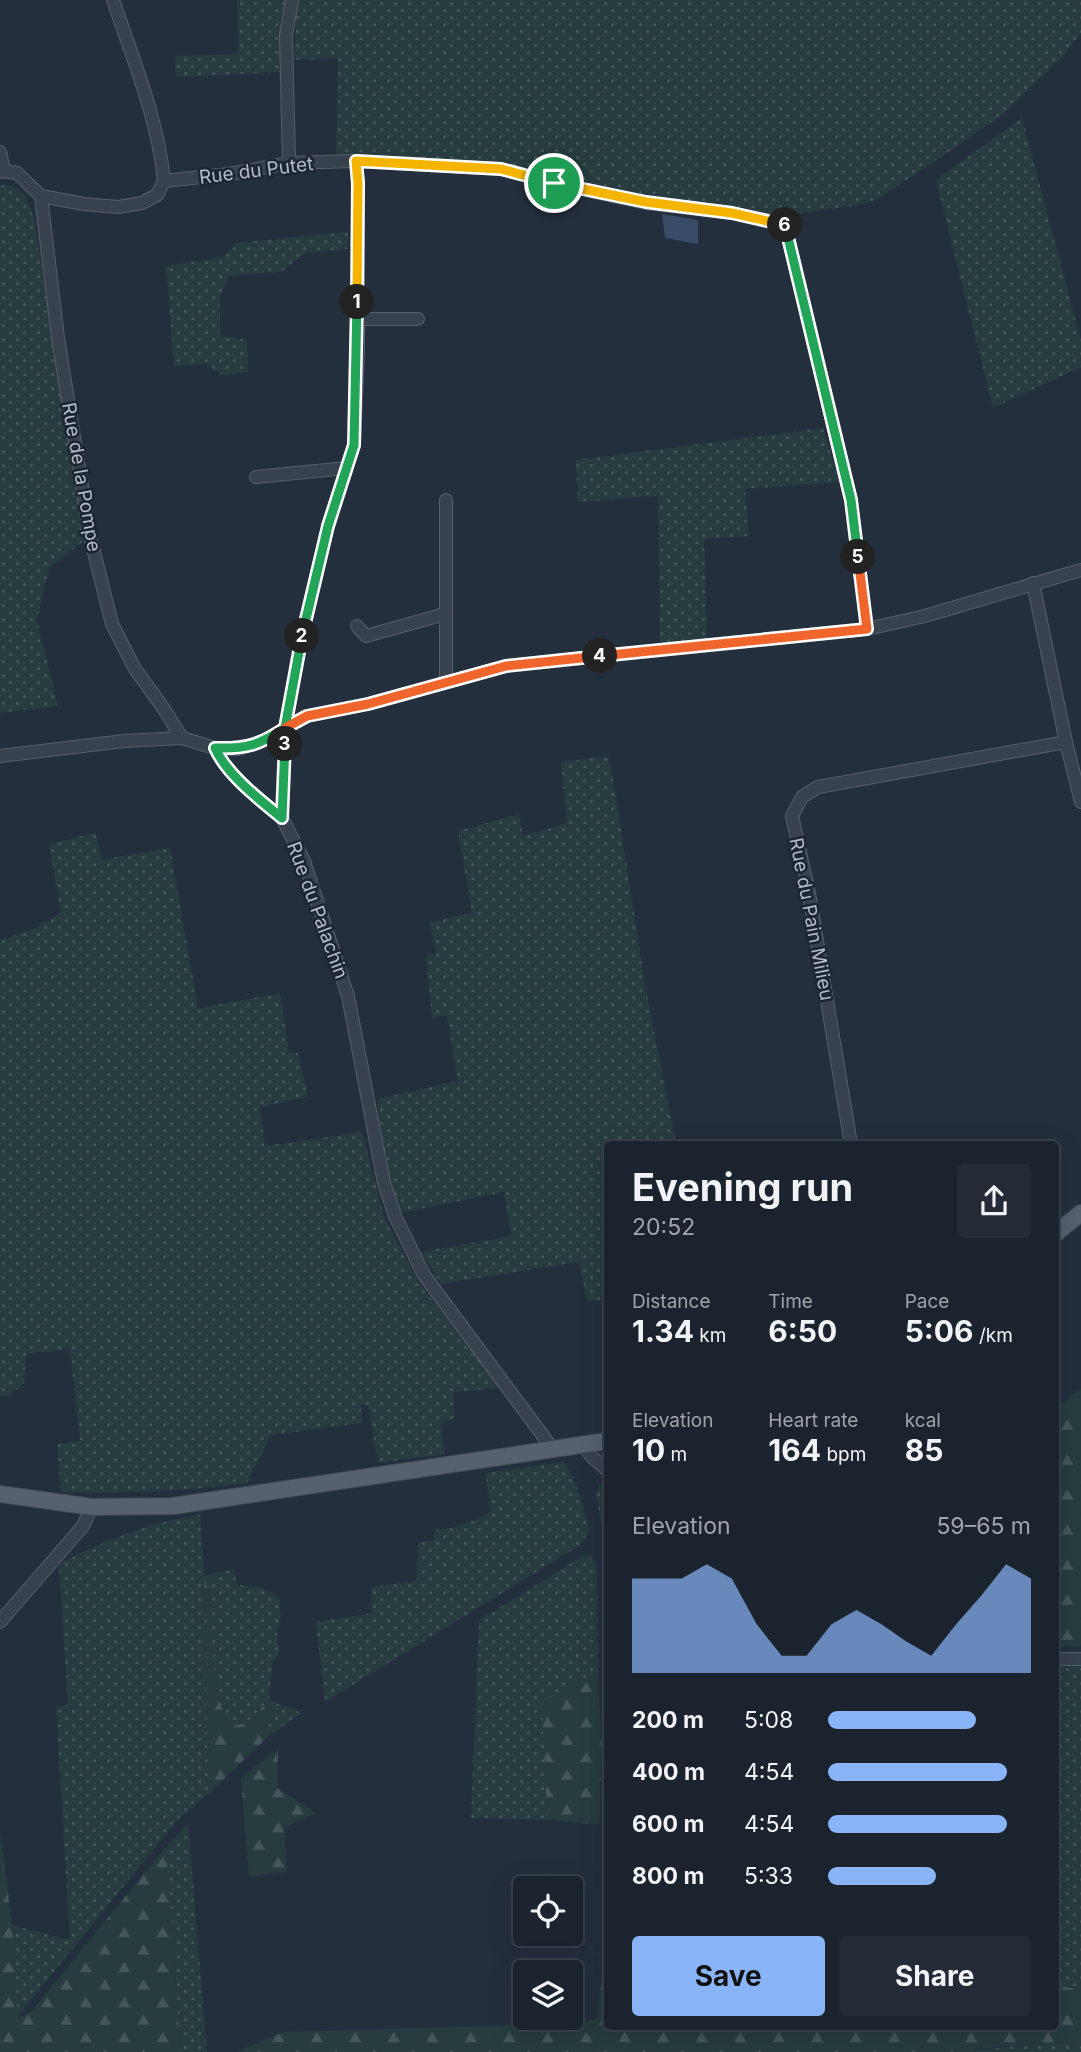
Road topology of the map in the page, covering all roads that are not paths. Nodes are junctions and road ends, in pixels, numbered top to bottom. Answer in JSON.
{"nodes":[{"id":1,"x":113,"y":0,"type":"edge"},
{"id":2,"x":292,"y":0,"type":"edge"},
{"id":3,"x":0,"y":152,"type":"edge"},
{"id":4,"x":356,"y":161,"type":"junction"},
{"id":5,"x":289,"y":163,"type":"junction"},
{"id":6,"x":2,"y":171,"type":"edge"},
{"id":7,"x":164,"y":181,"type":"junction"},
{"id":8,"x":41,"y":196,"type":"junction"},
{"id":9,"x":357,"y":319,"type":"junction"},
{"id":10,"x":418,"y":319,"type":"dead end"},
{"id":11,"x":346,"y":468,"type":"junction"},
{"id":12,"x":256,"y":477,"type":"dead end"},
{"id":13,"x":446,"y":500,"type":"dead end"},
{"id":14,"x":1081,"y":570,"type":"edge"},
{"id":15,"x":1033,"y":583,"type":"junction"},
{"id":16,"x":445,"y":614,"type":"junction"},
{"id":17,"x":356,"y":626,"type":"dead end"},
{"id":18,"x":867,"y":629,"type":"junction"},
{"id":19,"x":446,"y":681,"type":"junction"},
{"id":20,"x":285,"y":728,"type":"junction"},
{"id":21,"x":182,"y":738,"type":"junction"},
{"id":22,"x":1066,"y":742,"type":"junction"},
{"id":23,"x":215,"y":748,"type":"junction"},
{"id":24,"x":0,"y":756,"type":"edge"},
{"id":25,"x":1081,"y":802,"type":"edge"},
{"id":26,"x":282,"y":818,"type":"junction"},
{"id":27,"x":850,"y":1141,"type":"edge"},
{"id":28,"x":1081,"y":1213,"type":"edge"},
{"id":29,"x":1059,"y":1231,"type":"edge"},
{"id":30,"x":604,"y":1441,"type":"edge"},
{"id":31,"x":582,"y":1444,"type":"junction"},
{"id":32,"x":552,"y":1448,"type":"junction"},
{"id":33,"x":604,"y":1467,"type":"edge"},
{"id":34,"x":0,"y":1494,"type":"edge"},
{"id":35,"x":92,"y":1507,"type":"junction"},
{"id":36,"x":0,"y":1622,"type":"edge"},
{"id":37,"x":1059,"y":1659,"type":"edge"},
{"id":38,"x":1081,"y":1659,"type":"edge"}],
"edges":[{"from":1,"to":7,"type":"street"},
{"from":2,"to":5,"type":"street"},
{"from":3,"to":6,"type":"street"},
{"from":4,"to":5,"type":"street","name":"Rue du Putet"},
{"from":4,"to":9,"type":"street","name":"Rue du Palachin"},
{"from":4,"to":18,"type":"street","name":"Rue du Putet"},
{"from":5,"to":7,"type":"street","name":"Rue du Putet"},
{"from":6,"to":8,"type":"street"},
{"from":7,"to":8,"type":"street"},
{"from":8,"to":21,"type":"street","name":"Rue de la Pompe"},
{"from":9,"to":10,"type":"street"},
{"from":9,"to":11,"type":"street","name":"Rue du Palachin"},
{"from":11,"to":12,"type":"street"},
{"from":11,"to":20,"type":"street","name":"Rue du Palachin"},
{"from":13,"to":16,"type":"street"},
{"from":14,"to":15,"type":"street"},
{"from":15,"to":18,"type":"street"},
{"from":15,"to":22,"type":"street"},
{"from":16,"to":17,"type":"street"},
{"from":16,"to":19,"type":"street"},
{"from":18,"to":19,"type":"street"},
{"from":19,"to":20,"type":"street"},
{"from":20,"to":23,"type":"street"},
{"from":20,"to":26,"type":"street","name":"Rue du Palachin"},
{"from":21,"to":23,"type":"street"},
{"from":21,"to":24,"type":"street"},
{"from":22,"to":25,"type":"street"},
{"from":22,"to":27,"type":"street","name":"Rue du Pain Milieu"},
{"from":23,"to":26,"type":"street"},
{"from":26,"to":32,"type":"street","name":"Rue du Palachin"},
{"from":28,"to":29,"type":"main road"},
{"from":30,"to":31,"type":"main road"},
{"from":31,"to":32,"type":"main road"},
{"from":31,"to":33,"type":"street"},
{"from":32,"to":35,"type":"main road"},
{"from":34,"to":35,"type":"main road"},
{"from":35,"to":36,"type":"street"},
{"from":37,"to":38,"type":"street"}]}
